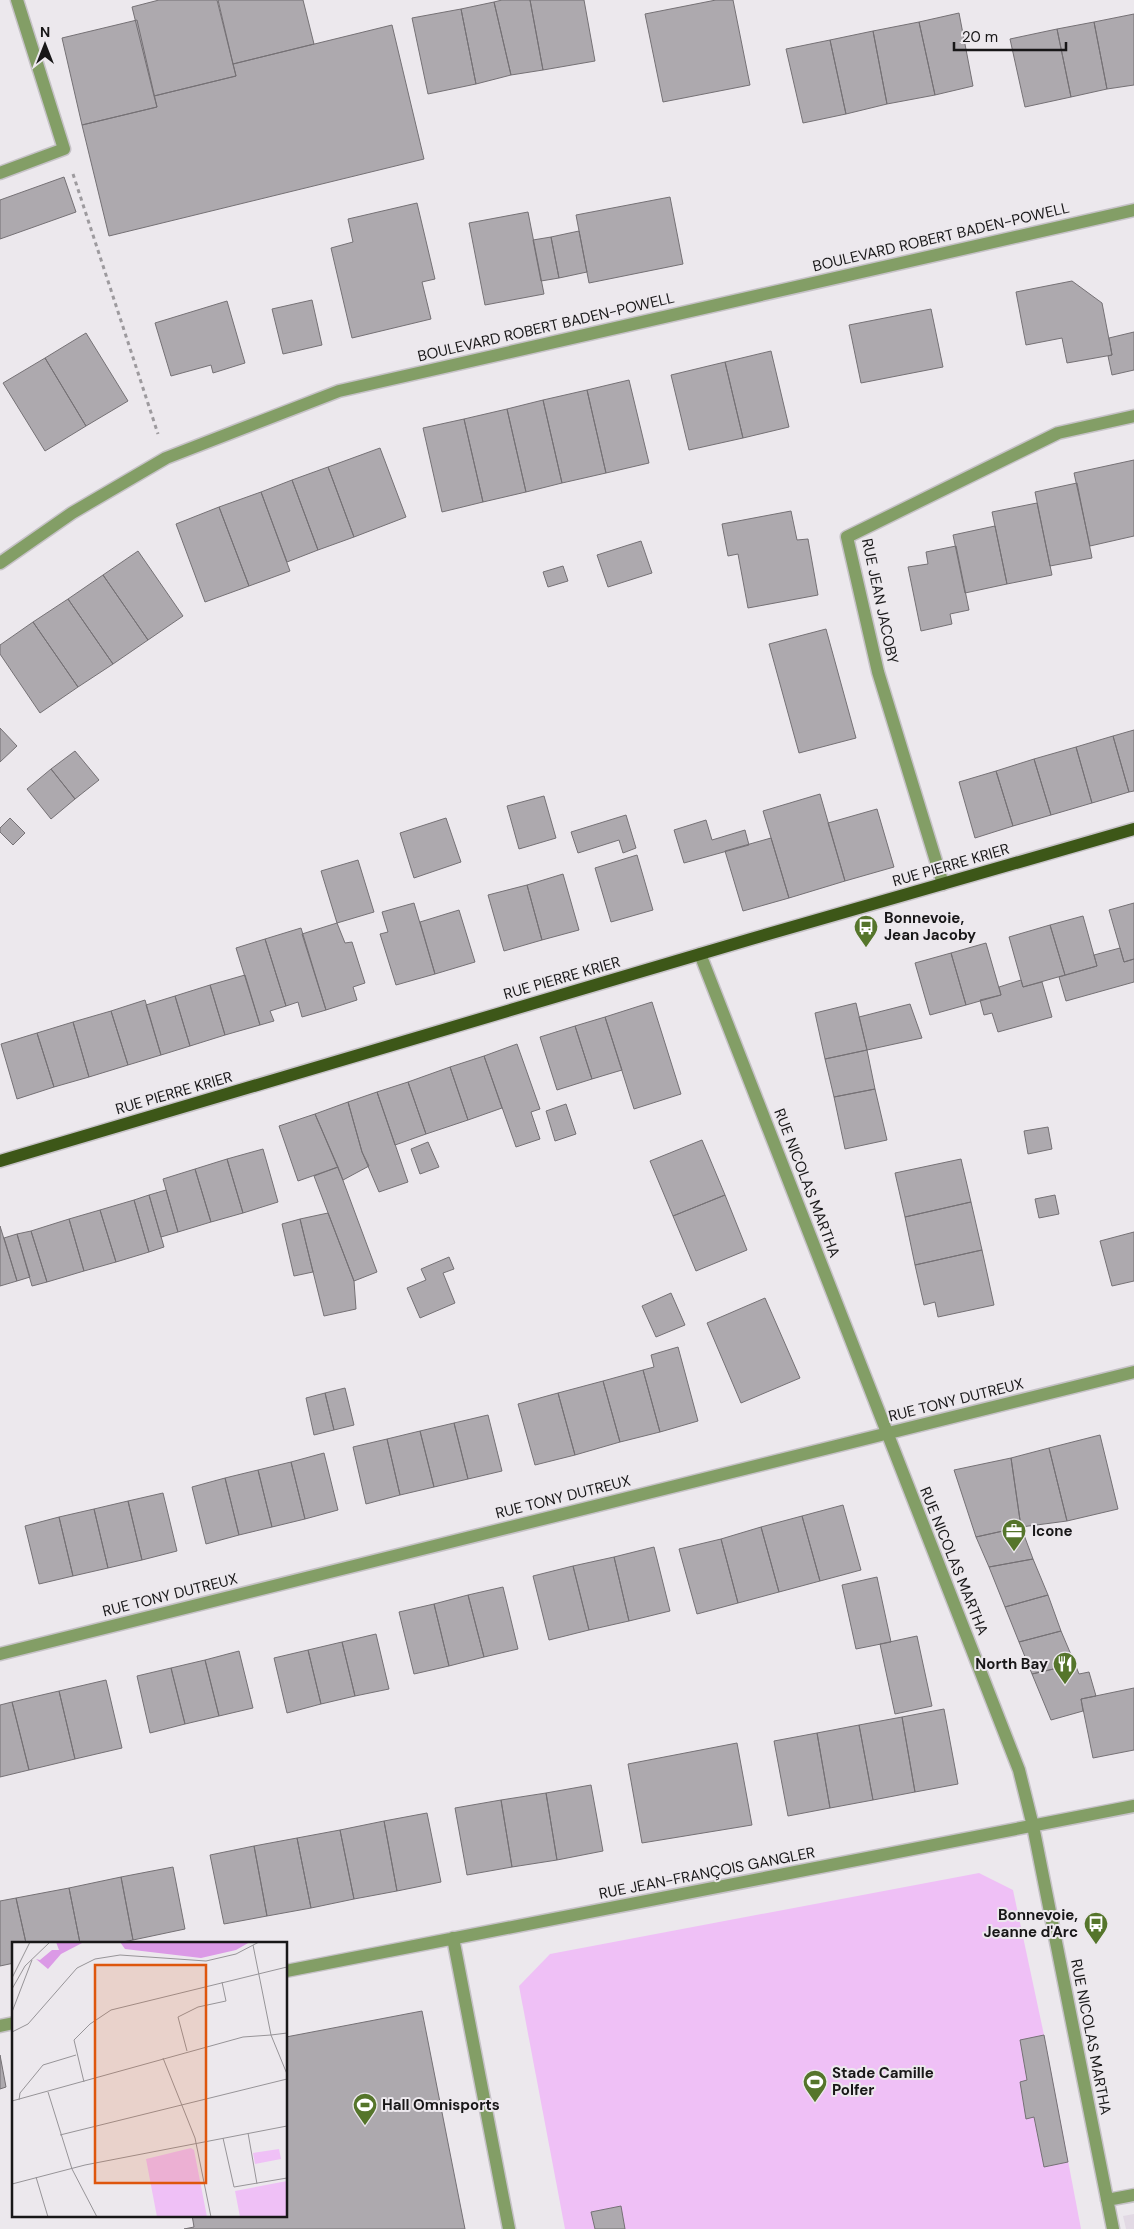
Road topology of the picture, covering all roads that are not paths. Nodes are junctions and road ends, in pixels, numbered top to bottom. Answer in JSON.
{"nodes":[{"id":1,"x":17,"y":0,"type":"edge"},
{"id":2,"x":0,"y":173,"type":"edge"},
{"id":3,"x":1134,"y":210,"type":"edge"},
{"id":4,"x":1134,"y":416,"type":"edge"},
{"id":5,"x":0,"y":564,"type":"edge"},
{"id":6,"x":1134,"y":829,"type":"edge"},
{"id":7,"x":943,"y":884,"type":"junction"},
{"id":8,"x":700,"y":954,"type":"junction"},
{"id":9,"x":0,"y":1161,"type":"edge"},
{"id":10,"x":1134,"y":1372,"type":"edge"},
{"id":11,"x":887,"y":1433,"type":"junction"},
{"id":12,"x":0,"y":1654,"type":"edge"},
{"id":13,"x":1134,"y":1806,"type":"edge"},
{"id":14,"x":1033,"y":1826,"type":"junction"},
{"id":15,"x":453,"y":1938,"type":"junction"},
{"id":16,"x":288,"y":1971,"type":"edge"},
{"id":17,"x":1134,"y":2195,"type":"edge"},
{"id":18,"x":1107,"y":2200,"type":"junction"},
{"id":19,"x":508,"y":2229,"type":"edge"},
{"id":20,"x":1113,"y":2229,"type":"edge"}],
"edges":[{"from":1,"to":2,"type":"street"},
{"from":3,"to":5,"type":"street","name":"BOULEVARD ROBERT BADEN-POWELL"},
{"from":4,"to":7,"type":"street","name":"RUE JEAN JACOBY"},
{"from":6,"to":7,"type":"main road","name":"RUE PIERRE KRIER"},
{"from":7,"to":8,"type":"main road","name":"RUE PIERRE KRIER"},
{"from":8,"to":9,"type":"main road","name":"RUE PIERRE KRIER"},
{"from":8,"to":11,"type":"street","name":"RUE NICOLAS MARTHA"},
{"from":10,"to":11,"type":"street","name":"RUE TONY DUTREUX"},
{"from":11,"to":12,"type":"street","name":"RUE TONY DUTREUX"},
{"from":11,"to":14,"type":"street","name":"RUE NICOLAS MARTHA"},
{"from":13,"to":14,"type":"street","name":"RUE JEAN-FRANÇOIS GANGLER"},
{"from":14,"to":15,"type":"street","name":"RUE JEAN-FRANÇOIS GANGLER"},
{"from":14,"to":18,"type":"street","name":"RUE NICOLAS MARTHA"},
{"from":15,"to":16,"type":"street","name":"RUE JEAN-FRANÇOIS GANGLER"},
{"from":15,"to":19,"type":"street"},
{"from":17,"to":18,"type":"street"},
{"from":18,"to":20,"type":"street","name":"RUE NICOLAS MARTHA"}]}
